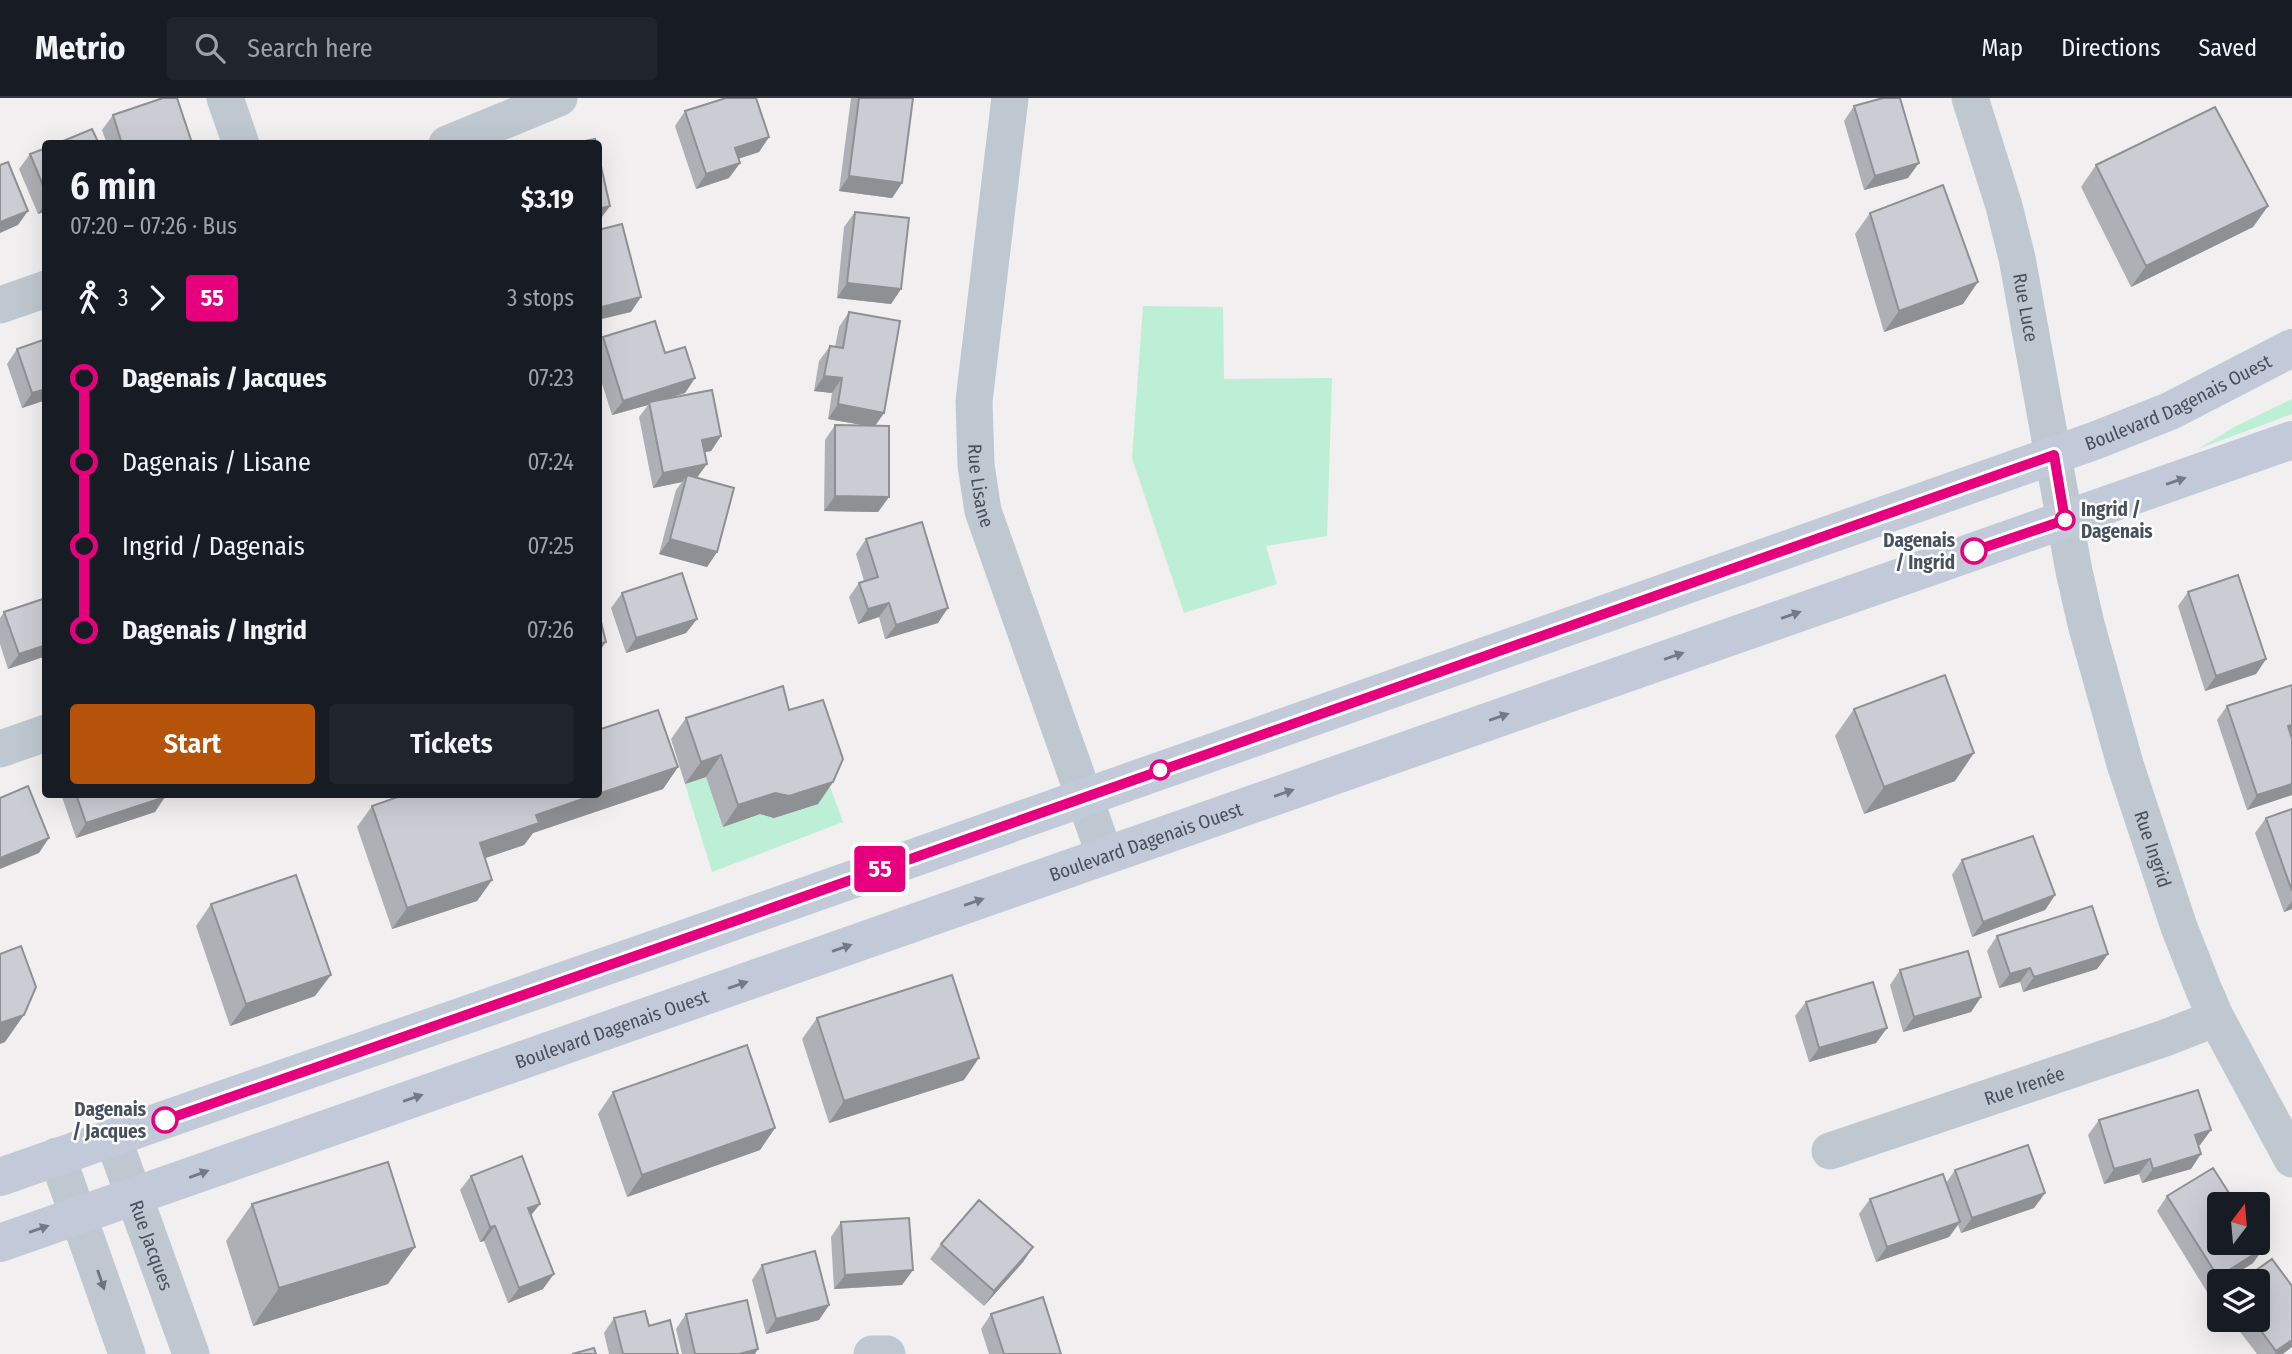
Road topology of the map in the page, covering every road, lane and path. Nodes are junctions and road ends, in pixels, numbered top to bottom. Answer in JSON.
{"nodes":[{"id":1,"x":225,"y":98,"type":"edge"},
{"id":2,"x":559,"y":98,"type":"edge"},
{"id":3,"x":1010,"y":98,"type":"edge"},
{"id":4,"x":1970,"y":98,"type":"edge"},
{"id":5,"x":241,"y":140,"type":"edge"},
{"id":6,"x":457,"y":140,"type":"edge"},
{"id":7,"x":42,"y":290,"type":"edge"},
{"id":8,"x":0,"y":305,"type":"edge"},
{"id":9,"x":2292,"y":348,"type":"edge"},
{"id":10,"x":2292,"y":440,"type":"edge"},
{"id":11,"x":2054,"y":455,"type":"junction"},
{"id":12,"x":2065,"y":520,"type":"junction"},
{"id":13,"x":42,"y":734,"type":"edge"},
{"id":14,"x":0,"y":750,"type":"edge"},
{"id":15,"x":1083,"y":797,"type":"junction"},
{"id":16,"x":1105,"y":856,"type":"junction"},
{"id":17,"x":2216,"y":1018,"type":"junction"},
{"id":18,"x":113,"y":1138,"type":"junction"},
{"id":19,"x":1830,"y":1151,"type":"dead end"},
{"id":20,"x":57,"y":1156,"type":"junction"},
{"id":21,"x":2292,"y":1159,"type":"edge"},
{"id":22,"x":0,"y":1177,"type":"edge"},
{"id":23,"x":134,"y":1197,"type":"junction"},
{"id":24,"x":79,"y":1216,"type":"junction"},
{"id":25,"x":0,"y":1243,"type":"edge"},
{"id":26,"x":127,"y":1354,"type":"edge"},
{"id":27,"x":191,"y":1354,"type":"edge"},
{"id":28,"x":872,"y":1354,"type":"edge"},
{"id":29,"x":887,"y":1354,"type":"edge"}],
"edges":[{"from":1,"to":5,"type":"street"},
{"from":2,"to":6,"type":"street"},
{"from":3,"to":15,"type":"street","name":"Rue Lisane"},
{"from":4,"to":11,"type":"street","name":"Rue Luce"},
{"from":7,"to":8,"type":"street"},
{"from":9,"to":11,"type":"main road","name":"Boulevard Dagenais Ouest"},
{"from":12,"to":10,"type":"main road","name":"Boulevard Dagenais Ouest","one_way":true},
{"from":11,"to":12,"type":"street","name":"Rue Luce"},
{"from":11,"to":15,"type":"main road","name":"Boulevard Dagenais Ouest"},
{"from":16,"to":12,"type":"main road","name":"Boulevard Dagenais Ouest","one_way":true},
{"from":12,"to":17,"type":"street","name":"Rue Ingrid"},
{"from":13,"to":14,"type":"street"},
{"from":15,"to":16,"type":"street","name":"Rue Lisane"},
{"from":15,"to":18,"type":"main road","name":"Boulevard Dagenais Ouest"},
{"from":23,"to":16,"type":"main road","name":"Boulevard Dagenais Ouest","one_way":true},
{"from":17,"to":19,"type":"street","name":"Rue Irenée"},
{"from":17,"to":21,"type":"street","name":"Rue Ingrid"},
{"from":18,"to":20,"type":"main road","name":"Boulevard Dagenais Ouest"},
{"from":18,"to":23,"type":"street","name":"Rue Jacques"},
{"from":20,"to":22,"type":"main road","name":"Boulevard Dagenais Ouest"},
{"from":20,"to":24,"type":"street"},
{"from":23,"to":24,"type":"main road","name":"Boulevard Dagenais Ouest"},
{"from":23,"to":27,"type":"street","name":"Rue Jacques"},
{"from":25,"to":24,"type":"main road","name":"Boulevard Dagenais Ouest","one_way":true},
{"from":24,"to":26,"type":"street","one_way":true},
{"from":28,"to":29,"type":"street"}]}
